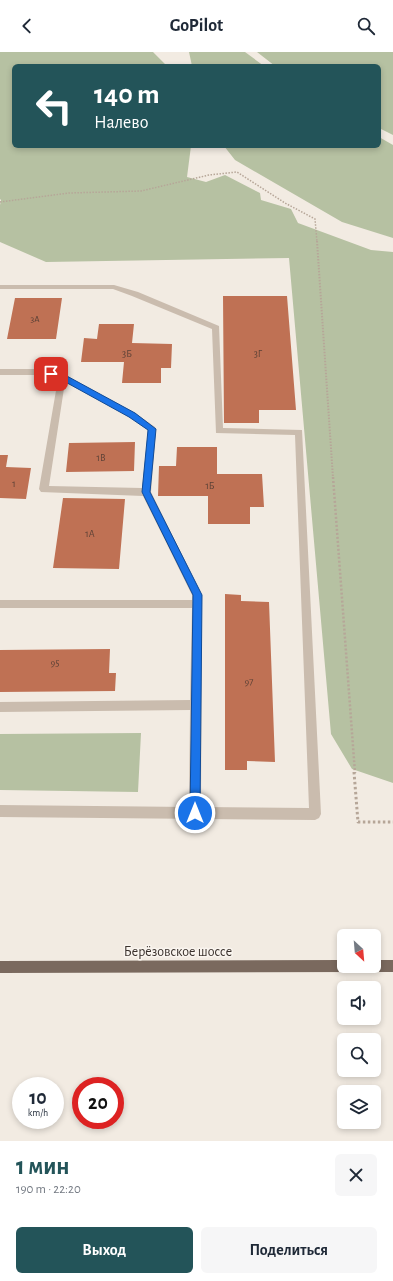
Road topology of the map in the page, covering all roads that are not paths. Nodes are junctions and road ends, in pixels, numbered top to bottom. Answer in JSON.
{"nodes":[{"id":1,"x":0,"y":287,"type":"edge"},
{"id":2,"x":0,"y":372,"type":"edge"},
{"id":3,"x":62,"y":377,"type":"junction"},
{"id":4,"x":146,"y":492,"type":"junction"},
{"id":5,"x":0,"y":604,"type":"edge"},
{"id":6,"x":197,"y":604,"type":"junction"},
{"id":7,"x":195,"y":705,"type":"junction"},
{"id":8,"x":0,"y":706,"type":"edge"},
{"id":9,"x":0,"y":811,"type":"edge"},
{"id":10,"x":195,"y":813,"type":"junction"},
{"id":11,"x":337,"y":966,"type":"edge"},
{"id":12,"x":381,"y":966,"type":"edge"},
{"id":13,"x":393,"y":966,"type":"edge"},
{"id":14,"x":0,"y":967,"type":"edge"}],
"edges":[{"from":1,"to":10,"type":"lane"},
{"from":2,"to":3,"type":"lane"},
{"from":3,"to":4,"type":"lane"},
{"from":3,"to":4,"type":"lane"},
{"from":4,"to":6,"type":"lane"},
{"from":5,"to":6,"type":"lane"},
{"from":6,"to":7,"type":"lane"},
{"from":7,"to":8,"type":"lane"},
{"from":7,"to":10,"type":"lane"},
{"from":9,"to":10,"type":"lane"},
{"from":11,"to":14,"type":"main road","name":"Берёзовское шоссе"},
{"from":12,"to":13,"type":"main road"}]}
